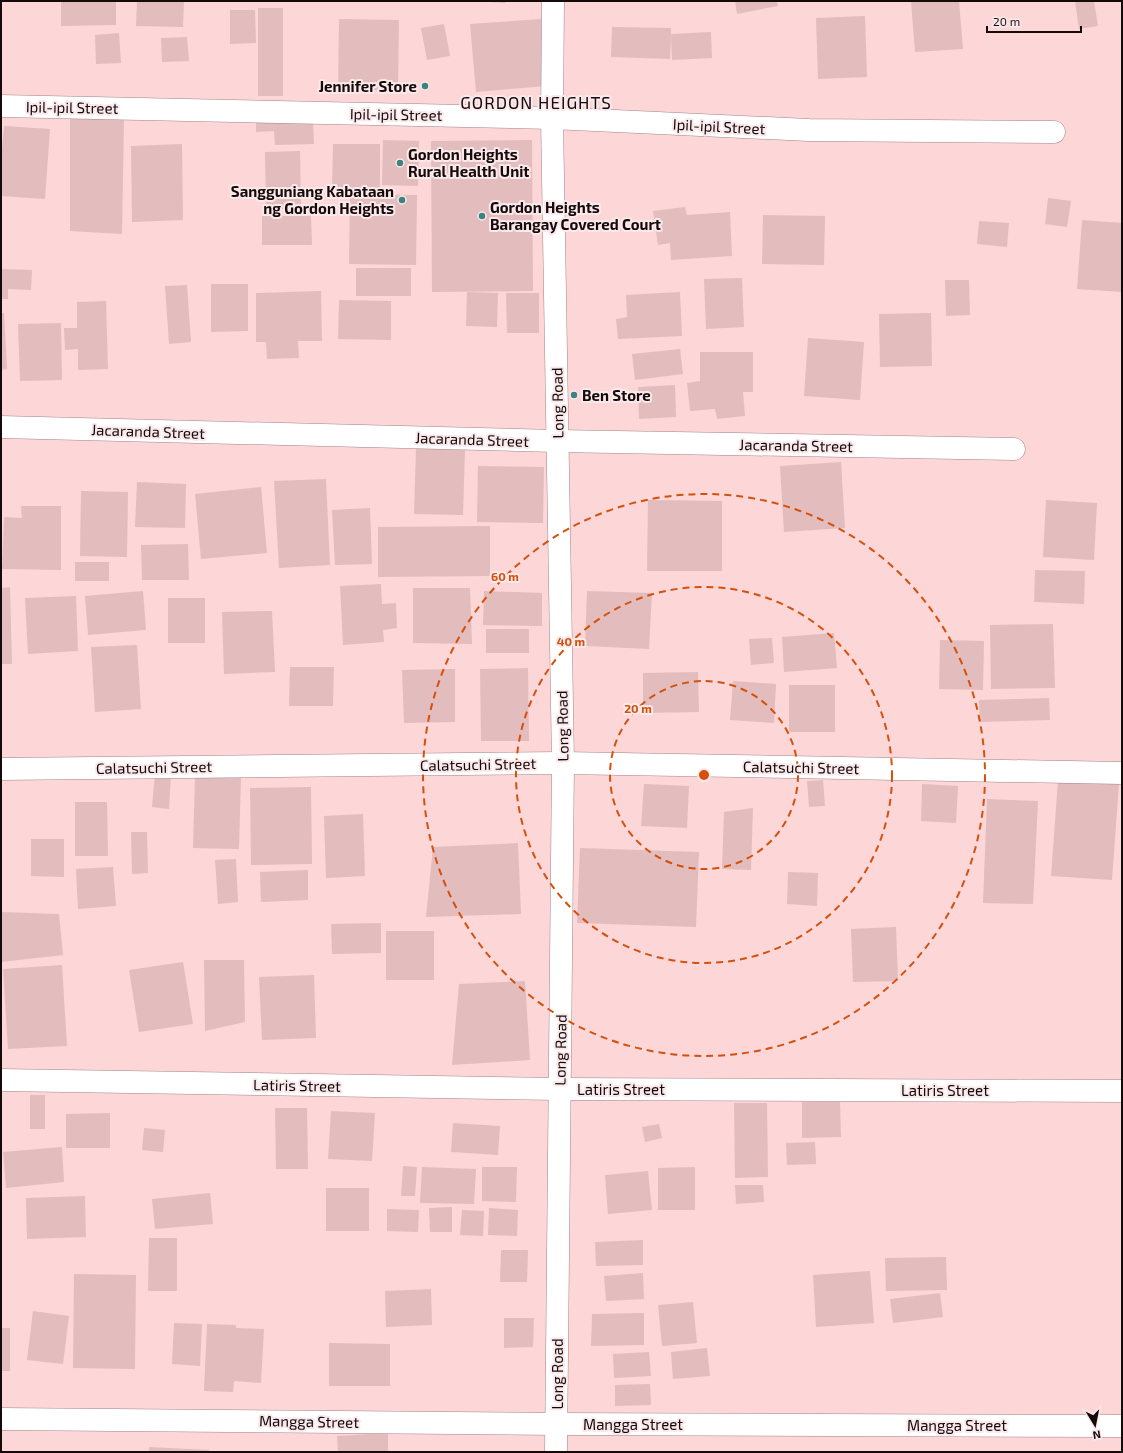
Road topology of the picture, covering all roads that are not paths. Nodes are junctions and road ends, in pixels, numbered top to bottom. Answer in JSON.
{"nodes":[{"id":1,"x":553,"y":1,"type":"edge"},
{"id":2,"x":1,"y":106,"type":"edge"},
{"id":3,"x":552,"y":118,"type":"junction"},
{"id":4,"x":1054,"y":132,"type":"dead end"},
{"id":5,"x":1,"y":427,"type":"edge"},
{"id":6,"x":557,"y":442,"type":"junction"},
{"id":7,"x":1014,"y":449,"type":"dead end"},
{"id":8,"x":563,"y":763,"type":"junction"},
{"id":9,"x":1,"y":769,"type":"edge"},
{"id":10,"x":1122,"y":773,"type":"edge"},
{"id":11,"x":1,"y":1080,"type":"edge"},
{"id":12,"x":559,"y":1089,"type":"junction"},
{"id":13,"x":1122,"y":1091,"type":"edge"},
{"id":14,"x":1,"y":1418,"type":"edge"},
{"id":15,"x":556,"y":1424,"type":"junction"},
{"id":16,"x":1122,"y":1426,"type":"edge"},
{"id":17,"x":556,"y":1452,"type":"edge"}],
"edges":[{"from":1,"to":3,"type":"street","name":"Long Road"},
{"from":2,"to":3,"type":"street","name":"Ipil-ipil Street"},
{"from":3,"to":4,"type":"street","name":"Ipil-ipil Street"},
{"from":3,"to":6,"type":"street","name":"Long Road"},
{"from":5,"to":6,"type":"street","name":"Jacaranda Street"},
{"from":6,"to":7,"type":"street","name":"Jacaranda Street"},
{"from":6,"to":8,"type":"street","name":"Long Road"},
{"from":8,"to":9,"type":"street","name":"Calatsuchi Street"},
{"from":8,"to":10,"type":"street","name":"Calatsuchi Street"},
{"from":8,"to":12,"type":"street","name":"Long Road"},
{"from":11,"to":12,"type":"street","name":"Latiris Street"},
{"from":12,"to":13,"type":"street","name":"Latiris Street"},
{"from":12,"to":15,"type":"street","name":"Long Road"},
{"from":14,"to":15,"type":"street","name":"Mangga Street"},
{"from":15,"to":16,"type":"street","name":"Mangga Street"},
{"from":15,"to":17,"type":"street","name":"Long Road"}]}
